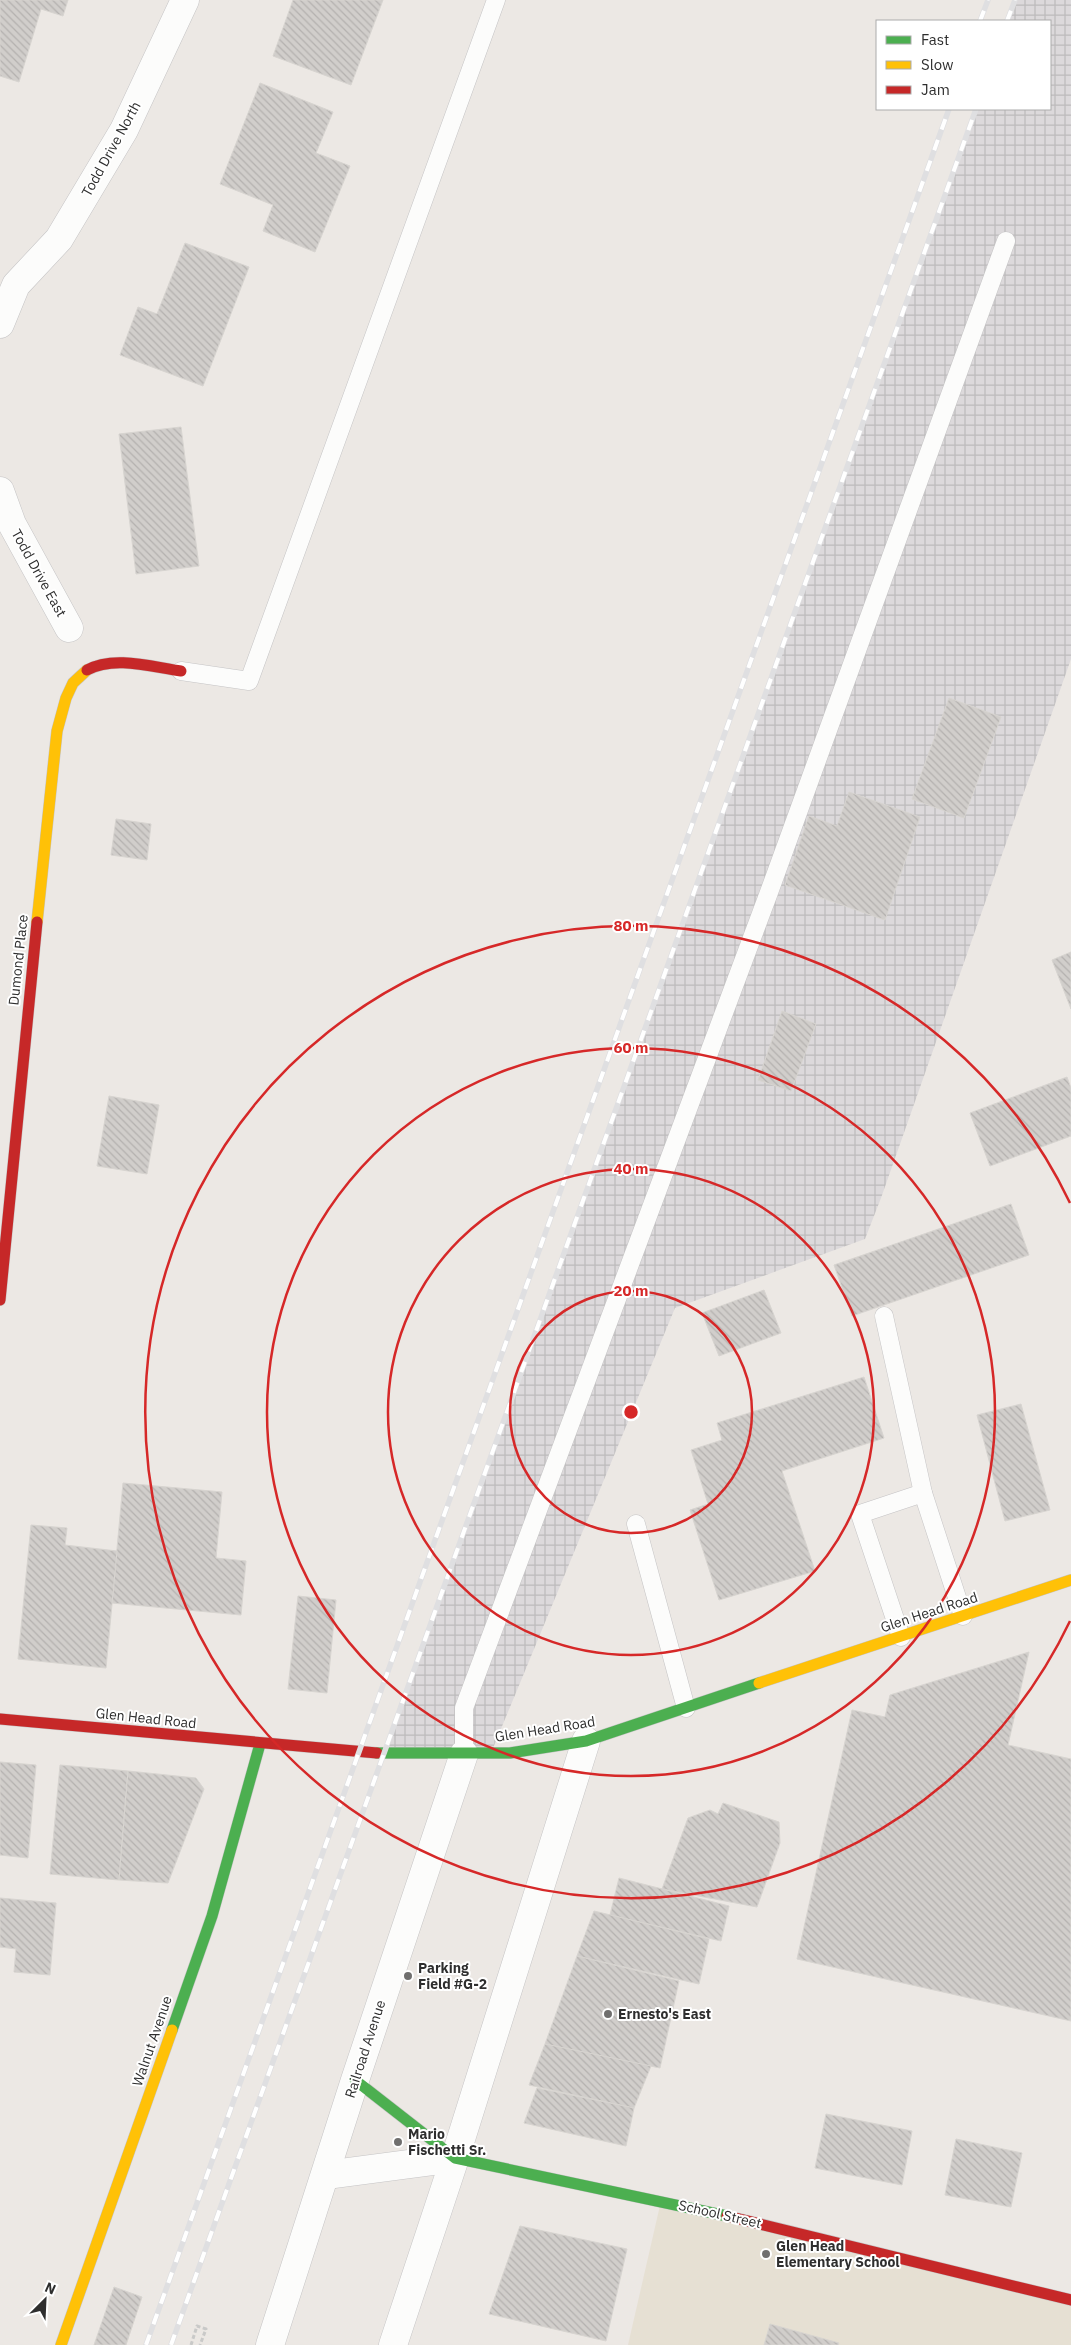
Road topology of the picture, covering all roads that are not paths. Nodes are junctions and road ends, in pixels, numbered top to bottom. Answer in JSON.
{"nodes":[{"id":1,"x":185,"y":0,"type":"edge"},
{"id":2,"x":496,"y":0,"type":"edge"},
{"id":3,"x":1006,"y":240,"type":"dead end"},
{"id":4,"x":8,"y":284,"type":"edge"},
{"id":5,"x":0,"y":324,"type":"edge"},
{"id":6,"x":0,"y":490,"type":"edge"},
{"id":7,"x":69,"y":628,"type":"dead end"},
{"id":8,"x":181,"y":671,"type":"joint"},
{"id":9,"x":0,"y":1300,"type":"edge"},
{"id":10,"x":884,"y":1316,"type":"dead end"},
{"id":11,"x":922,"y":1493,"type":"junction"},
{"id":12,"x":636,"y":1524,"type":"dead end"},
{"id":13,"x":1071,"y":1580,"type":"edge"},
{"id":14,"x":963,"y":1616,"type":"junction"},
{"id":15,"x":901,"y":1637,"type":"junction"},
{"id":16,"x":686,"y":1708,"type":"junction"},
{"id":17,"x":0,"y":1719,"type":"edge"},
{"id":18,"x":586,"y":1741,"type":"junction"},
{"id":19,"x":260,"y":1744,"type":"junction"},
{"id":20,"x":464,"y":1754,"type":"junction"},
{"id":21,"x":355,"y":2080,"type":"junction"},
{"id":22,"x":455,"y":2158,"type":"junction"},
{"id":23,"x":326,"y":2175,"type":"junction"},
{"id":24,"x":1071,"y":2300,"type":"edge"},
{"id":25,"x":61,"y":2345,"type":"edge"},
{"id":26,"x":270,"y":2345,"type":"edge"},
{"id":27,"x":393,"y":2345,"type":"edge"}],
"edges":[{"from":1,"to":4,"type":"street","name":"Todd Drive North"},
{"from":2,"to":8,"type":"lane"},
{"from":3,"to":20,"type":"lane"},
{"from":4,"to":5,"type":"street"},
{"from":6,"to":7,"type":"street","name":"Todd Drive East"},
{"from":8,"to":9,"type":"street","name":"Dumond Place"},
{"from":10,"to":11,"type":"lane"},
{"from":11,"to":14,"type":"lane"},
{"from":11,"to":15,"type":"lane"},
{"from":12,"to":16,"type":"lane"},
{"from":13,"to":14,"type":"street","name":"Glen Head Road"},
{"from":14,"to":15,"type":"street","name":"Glen Head Road"},
{"from":15,"to":16,"type":"street","name":"Glen Head Road"},
{"from":16,"to":18,"type":"street","name":"Glen Head Road"},
{"from":17,"to":19,"type":"street","name":"Glen Head Road"},
{"from":18,"to":20,"type":"street","name":"Glen Head Road"},
{"from":18,"to":22,"type":"street"},
{"from":19,"to":20,"type":"street","name":"Glen Head Road"},
{"from":19,"to":25,"type":"street","name":"Walnut Avenue"},
{"from":20,"to":21,"type":"street","name":"Railroad Avenue"},
{"from":21,"to":22,"type":"street","name":"School Street"},
{"from":21,"to":23,"type":"street","name":"Railroad Avenue"},
{"from":22,"to":23,"type":"street","name":"School Street"},
{"from":22,"to":24,"type":"street","name":"School Street"},
{"from":22,"to":27,"type":"street"},
{"from":23,"to":26,"type":"street","name":"Railroad Avenue"}]}
